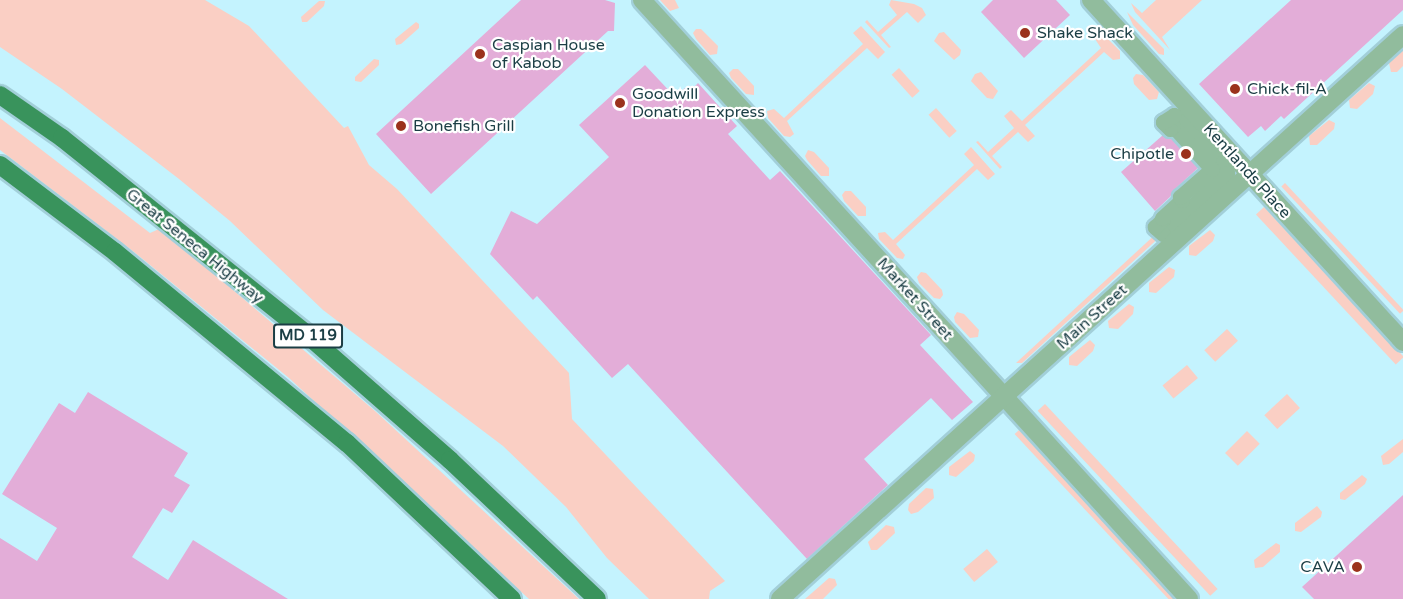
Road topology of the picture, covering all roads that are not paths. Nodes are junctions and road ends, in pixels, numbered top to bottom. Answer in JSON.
{"nodes":[{"id":1,"x":642,"y":0,"type":"edge"},
{"id":2,"x":1091,"y":0,"type":"edge"},
{"id":3,"x":1403,"y":35,"type":"edge"},
{"id":4,"x":0,"y":94,"type":"edge"},
{"id":5,"x":1170,"y":129,"type":"joint"},
{"id":6,"x":0,"y":165,"type":"edge"},
{"id":7,"x":1250,"y":174,"type":"junction"},
{"id":8,"x":1403,"y":342,"type":"edge"},
{"id":9,"x":1004,"y":396,"type":"junction"},
{"id":10,"x":512,"y":599,"type":"edge"},
{"id":11,"x":597,"y":599,"type":"edge"},
{"id":12,"x":780,"y":599,"type":"edge"},
{"id":13,"x":1189,"y":599,"type":"edge"}],
"edges":[{"from":1,"to":9,"type":"street","name":"Market Street"},
{"from":2,"to":7,"type":"street","name":"Kentlands Place"},
{"from":3,"to":7,"type":"street","name":"Main Street"},
{"from":4,"to":11,"type":"main road","name":"Great Seneca Highway","number":"MD 119"},
{"from":5,"to":5,"type":"street"},
{"from":6,"to":10,"type":"main road"},
{"from":7,"to":8,"type":"street","name":"Kentlands Place"},
{"from":7,"to":9,"type":"street","name":"Main Street"},
{"from":9,"to":12,"type":"street","name":"Main Street"},
{"from":9,"to":13,"type":"street","name":"Market Street"}]}
